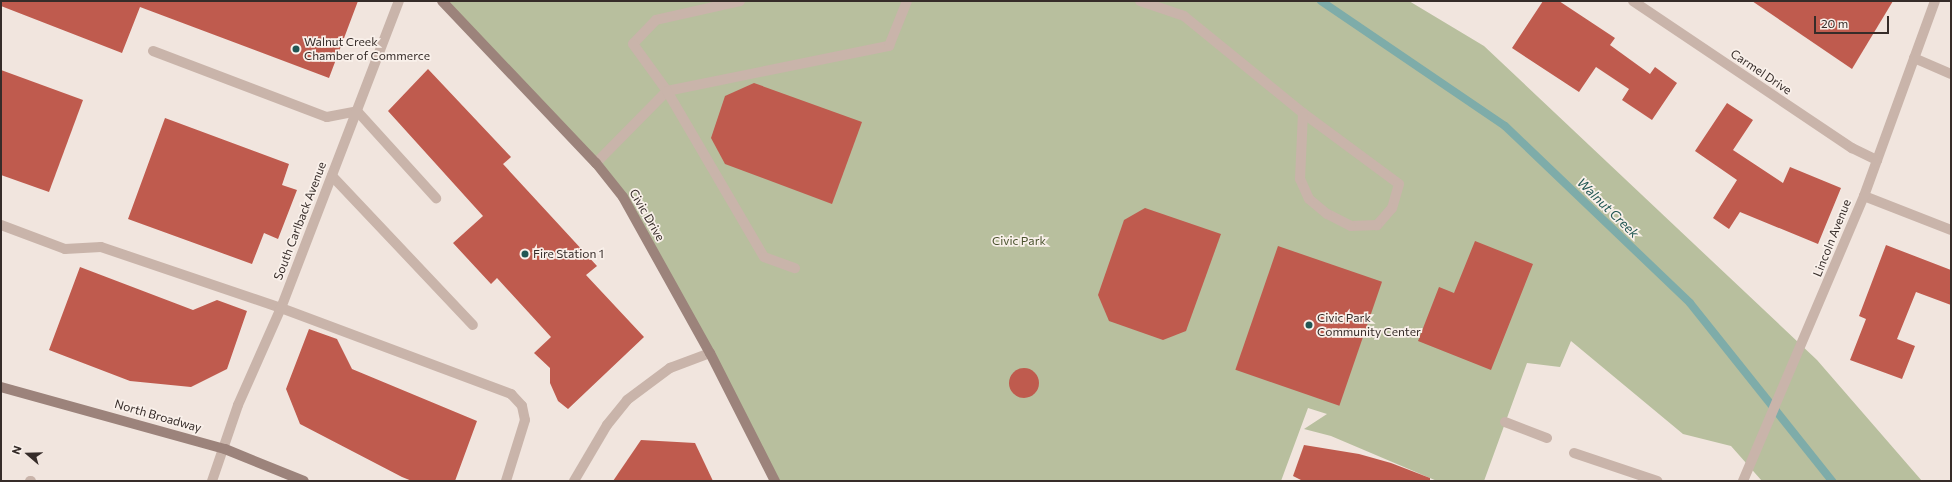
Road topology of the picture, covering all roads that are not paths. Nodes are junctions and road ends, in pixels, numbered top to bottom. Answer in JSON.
{"nodes":[{"id":1,"x":399,"y":1,"type":"edge"},
{"id":2,"x":442,"y":1,"type":"edge"},
{"id":3,"x":740,"y":1,"type":"edge"},
{"id":4,"x":907,"y":1,"type":"edge"},
{"id":5,"x":1140,"y":1,"type":"edge"},
{"id":6,"x":1633,"y":1,"type":"edge"},
{"id":7,"x":1935,"y":1,"type":"edge"},
{"id":8,"x":153,"y":51,"type":"dead end"},
{"id":9,"x":1914,"y":58,"type":"junction"},
{"id":10,"x":1951,"y":74,"type":"edge"},
{"id":11,"x":667,"y":91,"type":"junction"},
{"id":12,"x":357,"y":111,"type":"junction"},
{"id":13,"x":1302,"y":113,"type":"junction"},
{"id":14,"x":1877,"y":160,"type":"junction"},
{"id":15,"x":596,"y":163,"type":"junction"},
{"id":16,"x":332,"y":176,"type":"junction"},
{"id":17,"x":1864,"y":196,"type":"junction"},
{"id":18,"x":436,"y":198,"type":"dead end"},
{"id":19,"x":1,"y":225,"type":"edge"},
{"id":20,"x":1951,"y":230,"type":"edge"},
{"id":21,"x":795,"y":268,"type":"dead end"},
{"id":22,"x":280,"y":308,"type":"junction"},
{"id":23,"x":473,"y":325,"type":"dead end"},
{"id":24,"x":710,"y":354,"type":"junction"},
{"id":25,"x":1,"y":387,"type":"edge"},
{"id":26,"x":1505,"y":422,"type":"dead end"},
{"id":27,"x":1547,"y":438,"type":"dead end"},
{"id":28,"x":225,"y":449,"type":"junction"},
{"id":29,"x":1574,"y":453,"type":"dead end"},
{"id":30,"x":762,"y":456,"type":"junction"},
{"id":31,"x":212,"y":481,"type":"edge"},
{"id":32,"x":304,"y":481,"type":"edge"},
{"id":33,"x":506,"y":481,"type":"edge"},
{"id":34,"x":574,"y":481,"type":"edge"},
{"id":35,"x":766,"y":481,"type":"edge"},
{"id":36,"x":775,"y":481,"type":"edge"},
{"id":37,"x":1657,"y":481,"type":"edge"},
{"id":38,"x":1743,"y":481,"type":"edge"}],
"edges":[{"from":1,"to":12,"type":"street","name":"South Carlback Avenue"},
{"from":2,"to":15,"type":"main road","name":"Civic Drive"},
{"from":3,"to":11,"type":"street"},
{"from":4,"to":11,"type":"street"},
{"from":5,"to":13,"type":"street"},
{"from":6,"to":14,"type":"street","name":"Carmel Drive"},
{"from":7,"to":9,"type":"street","name":"Lincoln Avenue"},
{"from":8,"to":12,"type":"street"},
{"from":9,"to":10,"type":"street"},
{"from":9,"to":14,"type":"street","name":"Lincoln Avenue"},
{"from":11,"to":15,"type":"street"},
{"from":11,"to":21,"type":"street"},
{"from":12,"to":16,"type":"street","name":"South Carlback Avenue"},
{"from":12,"to":18,"type":"street"},
{"from":13,"to":13,"type":"street"},
{"from":14,"to":17,"type":"street","name":"Lincoln Avenue"},
{"from":15,"to":24,"type":"main road","name":"Civic Drive"},
{"from":16,"to":22,"type":"street","name":"South Carlback Avenue"},
{"from":16,"to":23,"type":"street"},
{"from":17,"to":20,"type":"street"},
{"from":17,"to":38,"type":"street","name":"Lincoln Avenue"},
{"from":19,"to":22,"type":"street"},
{"from":22,"to":28,"type":"street","name":"South Carlback Avenue"},
{"from":22,"to":33,"type":"street"},
{"from":24,"to":30,"type":"main road","name":"Civic Drive"},
{"from":24,"to":34,"type":"street"},
{"from":25,"to":28,"type":"main road","name":"North Broadway"},
{"from":26,"to":27,"type":"street"},
{"from":28,"to":31,"type":"street","name":"South Carlback Avenue"},
{"from":28,"to":32,"type":"main road","name":"North Broadway"},
{"from":29,"to":37,"type":"street"},
{"from":30,"to":35,"type":"main road"},
{"from":30,"to":36,"type":"main road","name":"Civic Drive"}]}
